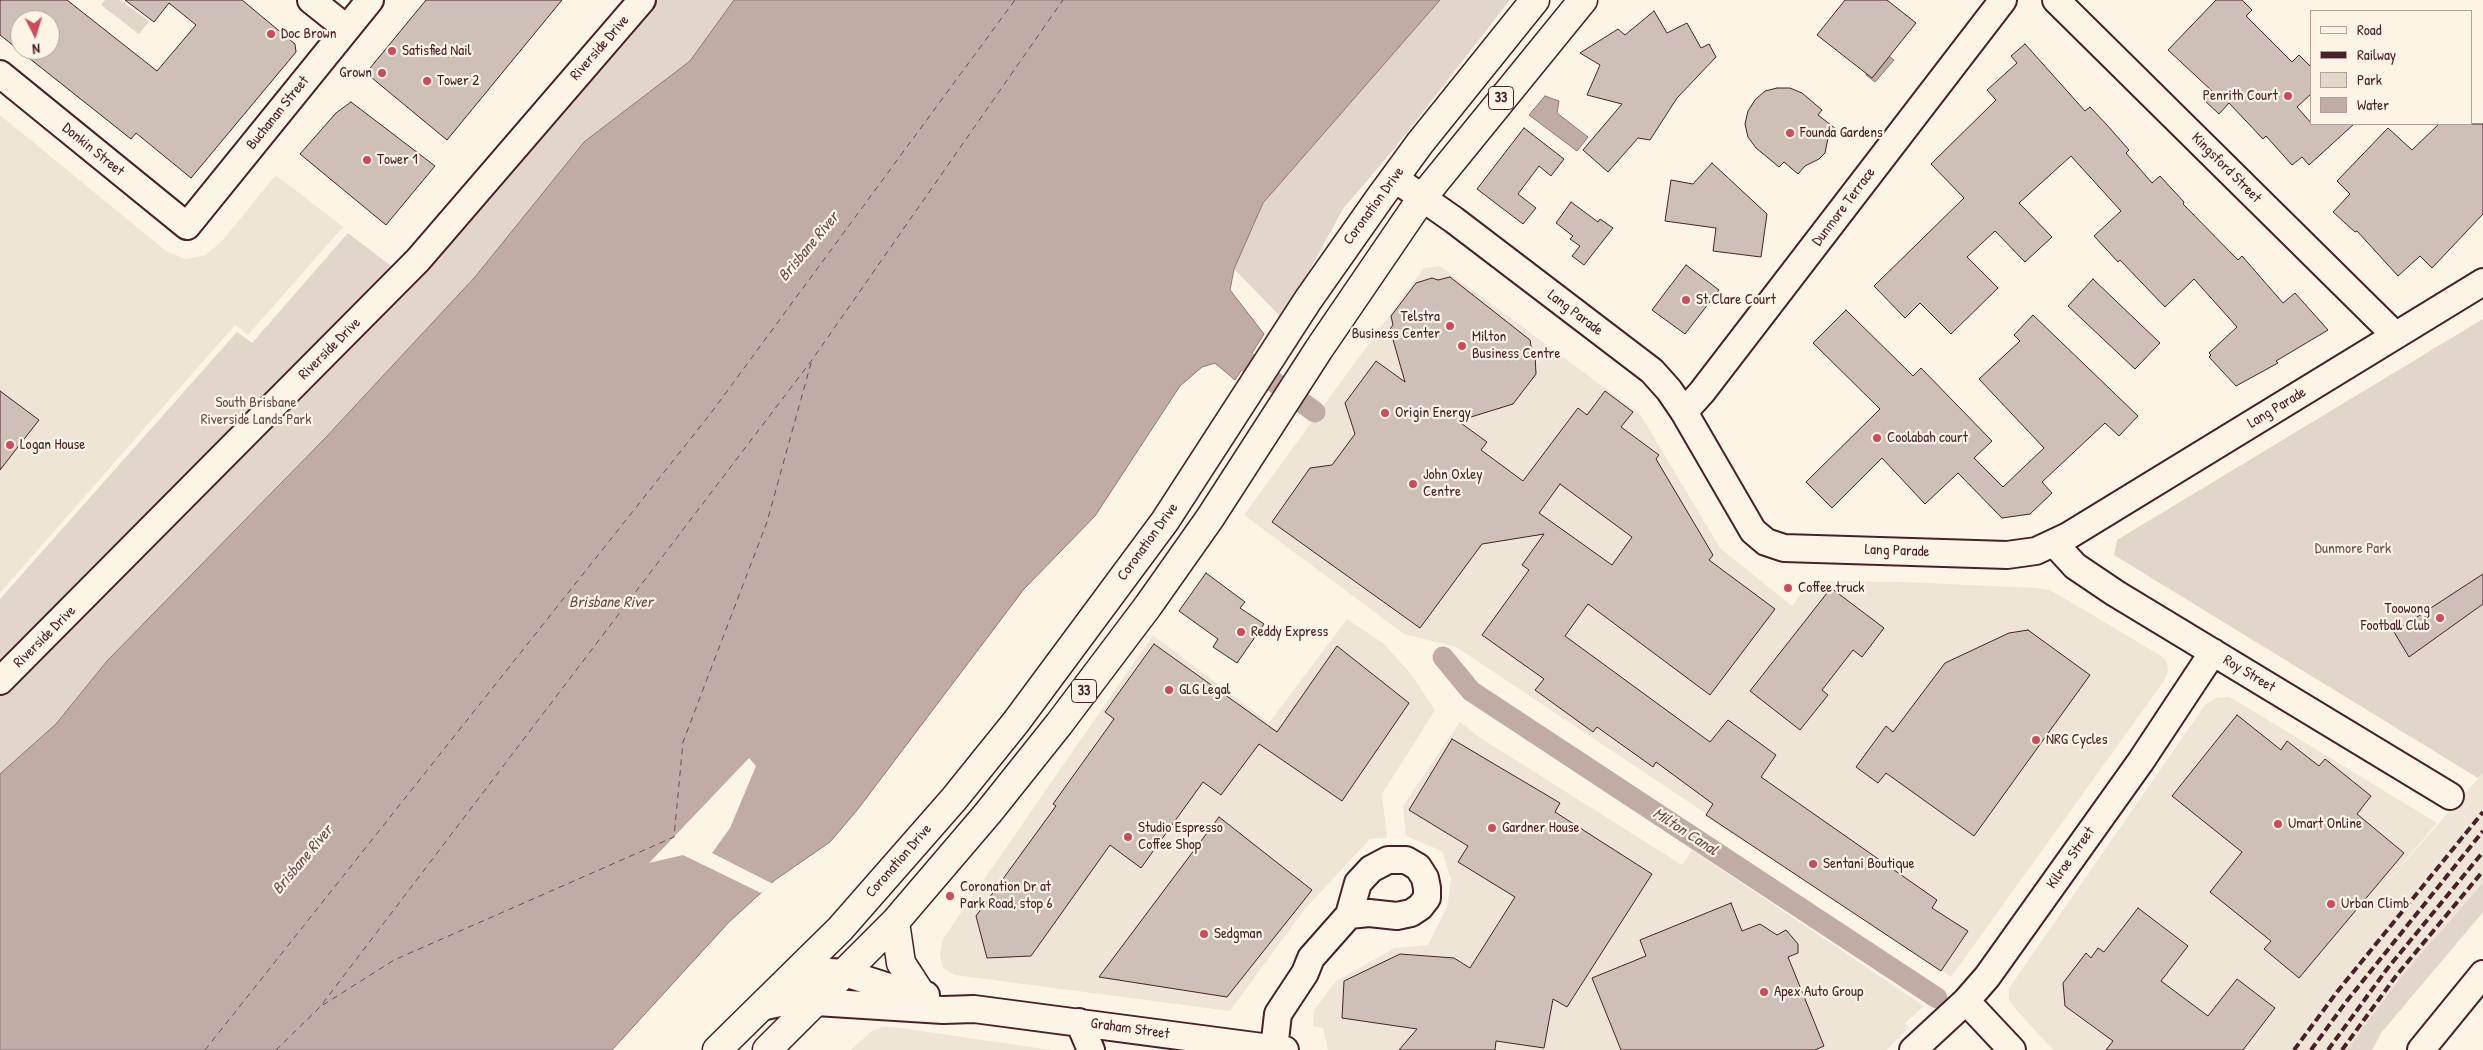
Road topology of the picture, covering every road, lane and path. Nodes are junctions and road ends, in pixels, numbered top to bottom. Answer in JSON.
{"nodes":[{"id":1,"x":311,"y":0,"type":"edge"},
{"id":2,"x":370,"y":0,"type":"edge"},
{"id":3,"x":642,"y":0,"type":"edge"},
{"id":4,"x":1536,"y":0,"type":"edge"},
{"id":5,"x":1583,"y":0,"type":"edge"},
{"id":6,"x":2003,"y":0,"type":"edge"},
{"id":7,"x":2056,"y":0,"type":"edge"},
{"id":8,"x":346,"y":28,"type":"junction"},
{"id":9,"x":0,"y":74,"type":"edge"},
{"id":10,"x":1394,"y":178,"type":"junction"},
{"id":11,"x":1422,"y":198,"type":"junction"},
{"id":12,"x":187,"y":226,"type":"joint"},
{"id":13,"x":2483,"y":282,"type":"edge"},
{"id":14,"x":2395,"y":336,"type":"junction"},
{"id":15,"x":1684,"y":412,"type":"junction"},
{"id":16,"x":2054,"y":543,"type":"junction"},
{"id":17,"x":2213,"y":652,"type":"junction"},
{"id":18,"x":0,"y":682,"type":"edge"},
{"id":19,"x":2450,"y":796,"type":"dead end"},
{"id":20,"x":1349,"y":915,"type":"dead end"},
{"id":21,"x":895,"y":922,"type":"junction"},
{"id":22,"x":845,"y":974,"type":"junction"},
{"id":23,"x":2483,"y":974,"type":"edge"},
{"id":24,"x":921,"y":994,"type":"junction"},
{"id":25,"x":1966,"y":1001,"type":"junction"},
{"id":26,"x":816,"y":1002,"type":"junction"},
{"id":27,"x":760,"y":1007,"type":"junction"},
{"id":28,"x":974,"y":1009,"type":"junction"},
{"id":29,"x":1078,"y":1022,"type":"junction"},
{"id":30,"x":1280,"y":1049,"type":"edge"},
{"id":31,"x":717,"y":1050,"type":"edge"},
{"id":32,"x":767,"y":1050,"type":"edge"},
{"id":33,"x":1092,"y":1050,"type":"edge"},
{"id":34,"x":1913,"y":1050,"type":"edge"},
{"id":35,"x":2012,"y":1050,"type":"edge"},
{"id":36,"x":2421,"y":1050,"type":"edge"}],
"edges":[{"from":1,"to":8,"type":"street"},
{"from":2,"to":8,"type":"street","name":"Buchanan Street"},
{"from":3,"to":18,"type":"street","name":"Riverside Drive"},
{"from":4,"to":10,"type":"highway","name":"Coronation Drive","number":"33"},
{"from":5,"to":11,"type":"highway","number":"33"},
{"from":6,"to":15,"type":"street","name":"Dunmore Terrace"},
{"from":7,"to":14,"type":"street","name":"Kingsford Street"},
{"from":8,"to":12,"type":"street","name":"Buchanan Street"},
{"from":9,"to":12,"type":"street","name":"Donkin Street"},
{"from":10,"to":11,"type":"street","name":"Lang Parade"},
{"from":10,"to":27,"type":"highway","name":"Coronation Drive","number":"33"},
{"from":11,"to":15,"type":"street","name":"Lang Parade"},
{"from":11,"to":21,"type":"highway","number":"33"},
{"from":13,"to":14,"type":"street","name":"Lang Parade"},
{"from":14,"to":16,"type":"street","name":"Lang Parade"},
{"from":15,"to":16,"type":"street","name":"Lang Parade"},
{"from":16,"to":17,"type":"street","name":"Roy Street"},
{"from":17,"to":19,"type":"street","name":"Roy Street"},
{"from":17,"to":25,"type":"street","name":"Kilroe Street"},
{"from":20,"to":30,"type":"street"},
{"from":21,"to":22,"type":"highway","number":"33"},
{"from":21,"to":24,"type":"highway"},
{"from":22,"to":24,"type":"street","name":"Graham Street"},
{"from":22,"to":26,"type":"highway","number":"33"},
{"from":22,"to":27,"type":"street","name":"Graham Street"},
{"from":23,"to":36,"type":"street"},
{"from":24,"to":28,"type":"street","name":"Graham Street"},
{"from":25,"to":34,"type":"street","name":"Kilroe Street"},
{"from":25,"to":35,"type":"street"},
{"from":26,"to":28,"type":"street","name":"Graham Street"},
{"from":26,"to":32,"type":"highway","number":"33"},
{"from":27,"to":31,"type":"highway","name":"Coronation Drive","number":"33"},
{"from":28,"to":29,"type":"street","name":"Graham Street"},
{"from":29,"to":30,"type":"street","name":"Graham Street"},
{"from":29,"to":33,"type":"street"}]}
